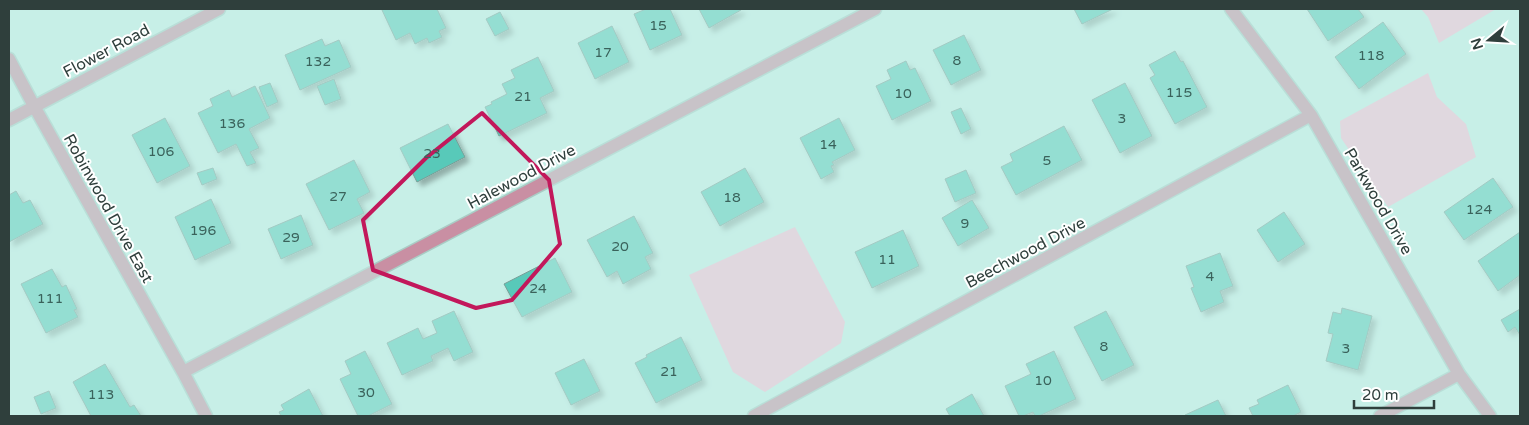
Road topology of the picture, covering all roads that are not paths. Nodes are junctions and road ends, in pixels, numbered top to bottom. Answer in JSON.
{"nodes":[{"id":1,"x":219,"y":9,"type":"edge"},
{"id":2,"x":875,"y":9,"type":"edge"},
{"id":3,"x":1231,"y":9,"type":"edge"},
{"id":4,"x":9,"y":59,"type":"edge"},
{"id":5,"x":34,"y":106,"type":"junction"},
{"id":6,"x":1311,"y":116,"type":"junction"},
{"id":7,"x":9,"y":120,"type":"edge"},
{"id":8,"x":183,"y":372,"type":"junction"},
{"id":9,"x":1459,"y":374,"type":"junction"},
{"id":10,"x":206,"y":416,"type":"edge"},
{"id":11,"x":754,"y":416,"type":"edge"},
{"id":12,"x":1380,"y":416,"type":"edge"},
{"id":13,"x":1490,"y":416,"type":"edge"}],
"edges":[{"from":1,"to":5,"type":"street","name":"Flower Road"},
{"from":2,"to":8,"type":"street","name":"Halewood Drive"},
{"from":3,"to":6,"type":"street","name":"Parkwood Drive"},
{"from":4,"to":5,"type":"street","name":"Robinwood Drive East"},
{"from":5,"to":7,"type":"street","name":"Flower Road"},
{"from":5,"to":8,"type":"street","name":"Robinwood Drive East"},
{"from":6,"to":9,"type":"street","name":"Parkwood Drive"},
{"from":6,"to":11,"type":"street","name":"Beechwood Drive"},
{"from":8,"to":10,"type":"street","name":"Robinwood Drive East"},
{"from":9,"to":12,"type":"street"},
{"from":9,"to":13,"type":"street","name":"Parkwood Drive"}]}
